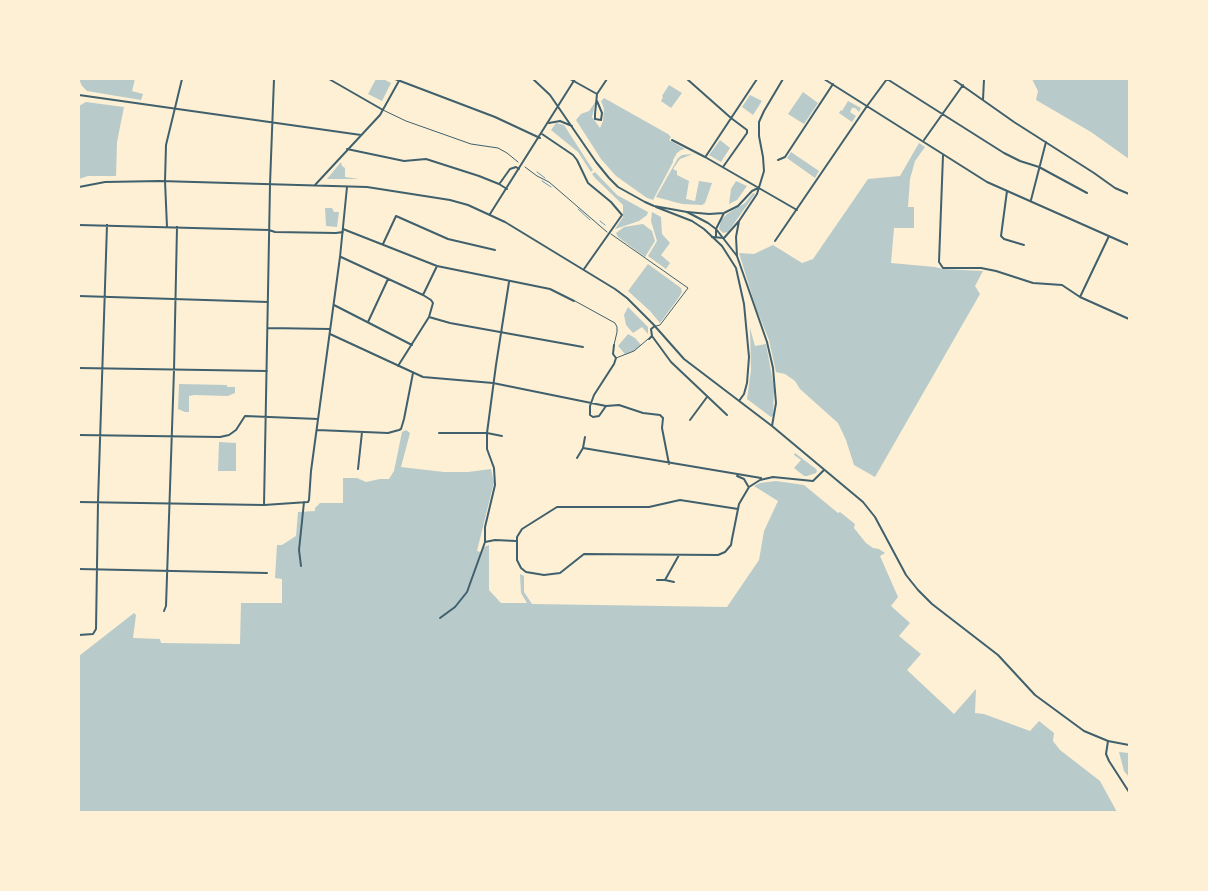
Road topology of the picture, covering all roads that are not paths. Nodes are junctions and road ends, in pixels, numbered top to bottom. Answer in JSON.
{"nodes":[{"id":1,"x":182,"y":79,"type":"edge"},
{"id":2,"x":274,"y":79,"type":"edge"},
{"id":3,"x":329,"y":79,"type":"edge"},
{"id":4,"x":395,"y":79,"type":"edge"},
{"id":5,"x":533,"y":79,"type":"edge"},
{"id":6,"x":570,"y":79,"type":"edge"},
{"id":7,"x":607,"y":79,"type":"edge"},
{"id":8,"x":687,"y":79,"type":"edge"},
{"id":9,"x":757,"y":79,"type":"edge"},
{"id":10,"x":783,"y":79,"type":"edge"},
{"id":11,"x":824,"y":79,"type":"edge"},
{"id":12,"x":887,"y":79,"type":"edge"},
{"id":13,"x":953,"y":79,"type":"edge"},
{"id":14,"x":984,"y":79,"type":"edge"},
{"id":15,"x":399,"y":80,"type":"edge"},
{"id":16,"x":574,"y":80,"type":"edge"},
{"id":17,"x":833,"y":84,"type":"junction"},
{"id":18,"x":963,"y":85,"type":"junction"},
{"id":19,"x":597,"y":94,"type":"junction"},
{"id":20,"x":79,"y":95,"type":"edge"},
{"id":21,"x":983,"y":100,"type":"junction"},
{"id":22,"x":597,"y":101,"type":"junction"},
{"id":23,"x":558,"y":106,"type":"junction"},
{"id":24,"x":867,"y":106,"type":"junction"},
{"id":25,"x":175,"y":110,"type":"junction"},
{"id":26,"x":383,"y":110,"type":"junction"},
{"id":27,"x":942,"y":114,"type":"junction"},
{"id":28,"x":731,"y":118,"type":"junction"},
{"id":29,"x":272,"y":123,"type":"junction"},
{"id":30,"x":548,"y":123,"type":"junction"},
{"id":31,"x":573,"y":127,"type":"junction"},
{"id":32,"x":542,"y":134,"type":"junction"},
{"id":33,"x":361,"y":135,"type":"junction"},
{"id":34,"x":540,"y":138,"type":"junction"},
{"id":35,"x":672,"y":140,"type":"dead end"},
{"id":36,"x":924,"y":141,"type":"junction"},
{"id":37,"x":1046,"y":142,"type":"junction"},
{"id":38,"x":347,"y":149,"type":"junction"},
{"id":39,"x":944,"y":154,"type":"junction"},
{"id":40,"x":705,"y":157,"type":"junction"},
{"id":41,"x":778,"y":160,"type":"dead end"},
{"id":42,"x":518,"y":162,"type":"dead end"},
{"id":43,"x":525,"y":167,"type":"dead end"},
{"id":44,"x":723,"y":167,"type":"junction"},
{"id":45,"x":1038,"y":167,"type":"junction"},
{"id":46,"x":519,"y":169,"type":"junction"},
{"id":47,"x":165,"y":181,"type":"junction"},
{"id":48,"x":270,"y":184,"type":"junction"},
{"id":49,"x":499,"y":184,"type":"junction"},
{"id":50,"x":315,"y":185,"type":"junction"},
{"id":51,"x":348,"y":186,"type":"junction"},
{"id":52,"x":79,"y":187,"type":"edge"},
{"id":53,"x":758,"y":188,"type":"junction"},
{"id":54,"x":507,"y":189,"type":"junction"},
{"id":55,"x":1007,"y":190,"type":"junction"},
{"id":56,"x":1087,"y":193,"type":"dead end"},
{"id":57,"x":1129,"y":194,"type":"edge"},
{"id":58,"x":1030,"y":201,"type":"junction"},
{"id":59,"x":654,"y":206,"type":"junction"},
{"id":60,"x":797,"y":210,"type":"junction"},
{"id":61,"x":687,"y":212,"type":"junction"},
{"id":62,"x":724,"y":213,"type":"junction"},
{"id":63,"x":490,"y":214,"type":"junction"},
{"id":64,"x":739,"y":221,"type":"junction"},
{"id":65,"x":79,"y":225,"type":"edge"},
{"id":66,"x":107,"y":225,"type":"junction"},
{"id":67,"x":167,"y":227,"type":"junction"},
{"id":68,"x":177,"y":227,"type":"junction"},
{"id":69,"x":716,"y":229,"type":"junction"},
{"id":70,"x":270,"y":230,"type":"junction"},
{"id":71,"x":343,"y":230,"type":"junction"},
{"id":72,"x":607,"y":232,"type":"dead end"},
{"id":73,"x":611,"y":234,"type":"dead end"},
{"id":74,"x":712,"y":236,"type":"junction"},
{"id":75,"x":1109,"y":236,"type":"junction"},
{"id":76,"x":716,"y":237,"type":"junction"},
{"id":77,"x":724,"y":238,"type":"junction"},
{"id":78,"x":716,"y":240,"type":"junction"},
{"id":79,"x":775,"y":241,"type":"dead end"},
{"id":80,"x":383,"y":244,"type":"junction"},
{"id":81,"x":1024,"y":244,"type":"dead end"},
{"id":82,"x":1129,"y":245,"type":"edge"},
{"id":83,"x":495,"y":250,"type":"dead end"},
{"id":84,"x":737,"y":256,"type":"junction"},
{"id":85,"x":340,"y":257,"type":"junction"},
{"id":86,"x":436,"y":266,"type":"junction"},
{"id":87,"x":584,"y":270,"type":"junction"},
{"id":88,"x":388,"y":279,"type":"junction"},
{"id":89,"x":509,"y":282,"type":"junction"},
{"id":90,"x":422,"y":295,"type":"junction"},
{"id":91,"x":79,"y":296,"type":"edge"},
{"id":92,"x":105,"y":296,"type":"junction"},
{"id":93,"x":1080,"y":297,"type":"junction"},
{"id":94,"x":176,"y":298,"type":"junction"},
{"id":95,"x":574,"y":300,"type":"joint"},
{"id":96,"x":268,"y":302,"type":"junction"},
{"id":97,"x":334,"y":304,"type":"junction"},
{"id":98,"x":429,"y":317,"type":"junction"},
{"id":99,"x":1129,"y":319,"type":"edge"},
{"id":100,"x":368,"y":322,"type":"junction"},
{"id":101,"x":655,"y":326,"type":"junction"},
{"id":102,"x":268,"y":328,"type":"junction"},
{"id":103,"x":330,"y":328,"type":"junction"},
{"id":104,"x":500,"y":332,"type":"junction"},
{"id":105,"x":330,"y":334,"type":"junction"},
{"id":106,"x":652,"y":336,"type":"junction"},
{"id":107,"x":649,"y":339,"type":"joint"},
{"id":108,"x":412,"y":345,"type":"junction"},
{"id":109,"x":614,"y":345,"type":"joint"},
{"id":110,"x":583,"y":347,"type":"dead end"},
{"id":111,"x":616,"y":358,"type":"junction"},
{"id":112,"x":398,"y":366,"type":"junction"},
{"id":113,"x":79,"y":368,"type":"edge"},
{"id":114,"x":102,"y":368,"type":"junction"},
{"id":115,"x":174,"y":370,"type":"junction"},
{"id":116,"x":267,"y":371,"type":"junction"},
{"id":117,"x":413,"y":373,"type":"junction"},
{"id":118,"x":493,"y":383,"type":"junction"},
{"id":119,"x":707,"y":397,"type":"junction"},
{"id":120,"x":739,"y":401,"type":"junction"},
{"id":121,"x":606,"y":406,"type":"junction"},
{"id":122,"x":727,"y":415,"type":"dead end"},
{"id":123,"x":266,"y":417,"type":"junction"},
{"id":124,"x":318,"y":419,"type":"junction"},
{"id":125,"x":690,"y":420,"type":"dead end"},
{"id":126,"x":772,"y":426,"type":"junction"},
{"id":127,"x":317,"y":430,"type":"junction"},
{"id":128,"x":362,"y":432,"type":"junction"},
{"id":129,"x":439,"y":433,"type":"dead end"},
{"id":130,"x":487,"y":433,"type":"junction"},
{"id":131,"x":79,"y":435,"type":"edge"},
{"id":132,"x":100,"y":436,"type":"junction"},
{"id":133,"x":172,"y":436,"type":"junction"},
{"id":134,"x":502,"y":436,"type":"dead end"},
{"id":135,"x":585,"y":437,"type":"dead end"},
{"id":136,"x":583,"y":448,"type":"junction"},
{"id":137,"x":577,"y":458,"type":"dead end"},
{"id":138,"x":670,"y":464,"type":"junction"},
{"id":139,"x":358,"y":469,"type":"dead end"},
{"id":140,"x":824,"y":470,"type":"junction"},
{"id":141,"x":735,"y":475,"type":"junction"},
{"id":142,"x":763,"y":479,"type":"junction"},
{"id":143,"x":749,"y":486,"type":"junction"},
{"id":144,"x":79,"y":502,"type":"edge"},
{"id":145,"x":98,"y":502,"type":"junction"},
{"id":146,"x":304,"y":502,"type":"junction"},
{"id":147,"x":169,"y":504,"type":"junction"},
{"id":148,"x":264,"y":505,"type":"junction"},
{"id":149,"x":738,"y":509,"type":"junction"},
{"id":150,"x":516,"y":541,"type":"junction"},
{"id":151,"x":485,"y":542,"type":"junction"},
{"id":152,"x":679,"y":555,"type":"junction"},
{"id":153,"x":301,"y":566,"type":"dead end"},
{"id":154,"x":79,"y":569,"type":"edge"},
{"id":155,"x":97,"y":569,"type":"junction"},
{"id":156,"x":167,"y":570,"type":"junction"},
{"id":157,"x":267,"y":573,"type":"dead end"},
{"id":158,"x":657,"y":580,"type":"dead end"},
{"id":159,"x":665,"y":580,"type":"junction"},
{"id":160,"x":674,"y":582,"type":"dead end"},
{"id":161,"x":164,"y":610,"type":"dead end"},
{"id":162,"x":440,"y":618,"type":"dead end"},
{"id":163,"x":79,"y":635,"type":"edge"},
{"id":164,"x":1108,"y":742,"type":"junction"},
{"id":165,"x":1129,"y":745,"type":"edge"},
{"id":166,"x":1129,"y":792,"type":"edge"}],
"edges":[{"from":1,"to":25,"type":"street"},
{"from":2,"to":29,"type":"street"},
{"from":3,"to":26,"type":"street"},
{"from":4,"to":15,"type":"street"},
{"from":5,"to":23,"type":"street"},
{"from":6,"to":16,"type":"street"},
{"from":7,"to":19,"type":"street"},
{"from":8,"to":28,"type":"street"},
{"from":9,"to":28,"type":"street"},
{"from":10,"to":53,"type":"street"},
{"from":11,"to":17,"type":"street"},
{"from":12,"to":24,"type":"street"},
{"from":12,"to":27,"type":"street"},
{"from":13,"to":18,"type":"street"},
{"from":14,"to":21,"type":"street"},
{"from":15,"to":26,"type":"street"},
{"from":15,"to":34,"type":"street"},
{"from":16,"to":19,"type":"street"},
{"from":16,"to":23,"type":"street"},
{"from":17,"to":24,"type":"street"},
{"from":17,"to":41,"type":"street"},
{"from":18,"to":21,"type":"street"},
{"from":18,"to":27,"type":"street"},
{"from":19,"to":22,"type":"street"},
{"from":20,"to":25,"type":"street"},
{"from":21,"to":37,"type":"street"},
{"from":22,"to":22,"type":"street"},
{"from":23,"to":30,"type":"street"},
{"from":23,"to":31,"type":"street"},
{"from":24,"to":36,"type":"street"},
{"from":24,"to":60,"type":"street"},
{"from":25,"to":29,"type":"street"},
{"from":25,"to":47,"type":"street"},
{"from":26,"to":33,"type":"street"},
{"from":26,"to":42,"type":"street"},
{"from":27,"to":36,"type":"street"},
{"from":27,"to":45,"type":"street"},
{"from":28,"to":40,"type":"street"},
{"from":28,"to":44,"type":"street"},
{"from":29,"to":33,"type":"street"},
{"from":29,"to":48,"type":"street"},
{"from":30,"to":31,"type":"street"},
{"from":30,"to":32,"type":"street"},
{"from":31,"to":59,"type":"street"},
{"from":32,"to":34,"type":"street"},
{"from":32,"to":87,"type":"street"},
{"from":33,"to":38,"type":"street"},
{"from":34,"to":46,"type":"street"},
{"from":35,"to":40,"type":"street"},
{"from":36,"to":39,"type":"street"},
{"from":37,"to":45,"type":"street"},
{"from":37,"to":57,"type":"street"},
{"from":38,"to":49,"type":"street"},
{"from":38,"to":50,"type":"street"},
{"from":39,"to":55,"type":"street"},
{"from":39,"to":93,"type":"street"},
{"from":40,"to":44,"type":"street"},
{"from":43,"to":72,"type":"street"},
{"from":44,"to":53,"type":"street"},
{"from":45,"to":56,"type":"street"},
{"from":45,"to":58,"type":"street"},
{"from":46,"to":49,"type":"street"},
{"from":46,"to":54,"type":"street"},
{"from":47,"to":48,"type":"street"},
{"from":47,"to":52,"type":"street"},
{"from":47,"to":67,"type":"street"},
{"from":48,"to":50,"type":"street"},
{"from":48,"to":70,"type":"street"},
{"from":49,"to":54,"type":"street"},
{"from":50,"to":51,"type":"street"},
{"from":51,"to":63,"type":"street"},
{"from":51,"to":71,"type":"street"},
{"from":53,"to":60,"type":"street"},
{"from":53,"to":62,"type":"street"},
{"from":53,"to":64,"type":"street"},
{"from":54,"to":63,"type":"street"},
{"from":55,"to":58,"type":"street"},
{"from":55,"to":81,"type":"street"},
{"from":58,"to":75,"type":"street"},
{"from":59,"to":61,"type":"street"},
{"from":59,"to":74,"type":"street"},
{"from":60,"to":79,"type":"street"},
{"from":61,"to":62,"type":"street"},
{"from":61,"to":69,"type":"street"},
{"from":62,"to":69,"type":"street"},
{"from":63,"to":87,"type":"street"},
{"from":64,"to":77,"type":"street"},
{"from":64,"to":84,"type":"street"},
{"from":65,"to":66,"type":"street"},
{"from":66,"to":67,"type":"street"},
{"from":66,"to":92,"type":"street"},
{"from":67,"to":68,"type":"street"},
{"from":68,"to":70,"type":"street"},
{"from":68,"to":94,"type":"street"},
{"from":69,"to":76,"type":"street"},
{"from":69,"to":77,"type":"street"},
{"from":70,"to":71,"type":"street"},
{"from":70,"to":96,"type":"street"},
{"from":71,"to":80,"type":"street"},
{"from":71,"to":85,"type":"street"},
{"from":73,"to":101,"type":"street"},
{"from":74,"to":76,"type":"street"},
{"from":74,"to":78,"type":"street"},
{"from":75,"to":82,"type":"street"},
{"from":75,"to":93,"type":"street"},
{"from":76,"to":77,"type":"street"},
{"from":76,"to":78,"type":"street"},
{"from":77,"to":84,"type":"street"},
{"from":78,"to":120,"type":"street"},
{"from":80,"to":83,"type":"street"},
{"from":80,"to":86,"type":"street"},
{"from":84,"to":126,"type":"street"},
{"from":85,"to":88,"type":"street"},
{"from":85,"to":97,"type":"street"},
{"from":86,"to":89,"type":"street"},
{"from":86,"to":90,"type":"street"},
{"from":87,"to":101,"type":"street"},
{"from":88,"to":90,"type":"street"},
{"from":88,"to":100,"type":"street"},
{"from":89,"to":95,"type":"street"},
{"from":89,"to":104,"type":"street"},
{"from":90,"to":98,"type":"street"},
{"from":91,"to":92,"type":"street"},
{"from":92,"to":94,"type":"street"},
{"from":92,"to":114,"type":"street"},
{"from":93,"to":99,"type":"street"},
{"from":94,"to":96,"type":"street"},
{"from":94,"to":115,"type":"street"},
{"from":95,"to":109,"type":"street"},
{"from":96,"to":102,"type":"street"},
{"from":97,"to":100,"type":"street"},
{"from":97,"to":103,"type":"street"},
{"from":98,"to":104,"type":"street"},
{"from":98,"to":108,"type":"street"},
{"from":100,"to":108,"type":"street"},
{"from":101,"to":106,"type":"street"},
{"from":101,"to":120,"type":"street"},
{"from":102,"to":103,"type":"street"},
{"from":102,"to":116,"type":"street"},
{"from":103,"to":105,"type":"street"},
{"from":104,"to":110,"type":"street"},
{"from":104,"to":118,"type":"street"},
{"from":105,"to":112,"type":"street"},
{"from":105,"to":124,"type":"street"},
{"from":106,"to":107,"type":"street"},
{"from":106,"to":119,"type":"street"},
{"from":107,"to":111,"type":"street"},
{"from":108,"to":112,"type":"street"},
{"from":109,"to":111,"type":"street"},
{"from":111,"to":121,"type":"street"},
{"from":112,"to":117,"type":"street"},
{"from":113,"to":114,"type":"street"},
{"from":114,"to":115,"type":"street"},
{"from":114,"to":132,"type":"street"},
{"from":115,"to":116,"type":"street"},
{"from":115,"to":133,"type":"street"},
{"from":116,"to":123,"type":"street"},
{"from":117,"to":118,"type":"street"},
{"from":117,"to":128,"type":"street"},
{"from":118,"to":121,"type":"street"},
{"from":118,"to":130,"type":"street"},
{"from":119,"to":122,"type":"street"},
{"from":119,"to":125,"type":"street"},
{"from":120,"to":126,"type":"street"},
{"from":121,"to":138,"type":"street"},
{"from":123,"to":124,"type":"street"},
{"from":123,"to":133,"type":"street"},
{"from":123,"to":148,"type":"street"},
{"from":124,"to":127,"type":"street"},
{"from":126,"to":140,"type":"street"},
{"from":127,"to":128,"type":"street"},
{"from":127,"to":146,"type":"street"},
{"from":128,"to":139,"type":"street"},
{"from":129,"to":130,"type":"street"},
{"from":130,"to":134,"type":"street"},
{"from":130,"to":151,"type":"street"},
{"from":131,"to":132,"type":"street"},
{"from":132,"to":133,"type":"street"},
{"from":132,"to":145,"type":"street"},
{"from":133,"to":147,"type":"street"},
{"from":135,"to":136,"type":"street"},
{"from":136,"to":137,"type":"street"},
{"from":136,"to":138,"type":"street"},
{"from":138,"to":141,"type":"street"},
{"from":140,"to":142,"type":"street"},
{"from":140,"to":164,"type":"street"},
{"from":141,"to":142,"type":"street"},
{"from":141,"to":143,"type":"street"},
{"from":142,"to":143,"type":"street"},
{"from":143,"to":149,"type":"street"},
{"from":144,"to":145,"type":"street"},
{"from":145,"to":147,"type":"street"},
{"from":145,"to":155,"type":"street"},
{"from":146,"to":148,"type":"street"},
{"from":146,"to":153,"type":"street"},
{"from":147,"to":148,"type":"street"},
{"from":147,"to":156,"type":"street"},
{"from":149,"to":150,"type":"street"},
{"from":149,"to":152,"type":"street"},
{"from":150,"to":151,"type":"street"},
{"from":150,"to":152,"type":"street"},
{"from":151,"to":162,"type":"street"},
{"from":152,"to":159,"type":"street"},
{"from":154,"to":155,"type":"street"},
{"from":155,"to":156,"type":"street"},
{"from":155,"to":163,"type":"street"},
{"from":156,"to":157,"type":"street"},
{"from":156,"to":161,"type":"street"},
{"from":158,"to":159,"type":"street"},
{"from":159,"to":160,"type":"street"},
{"from":164,"to":165,"type":"street"},
{"from":164,"to":166,"type":"street"}]}
